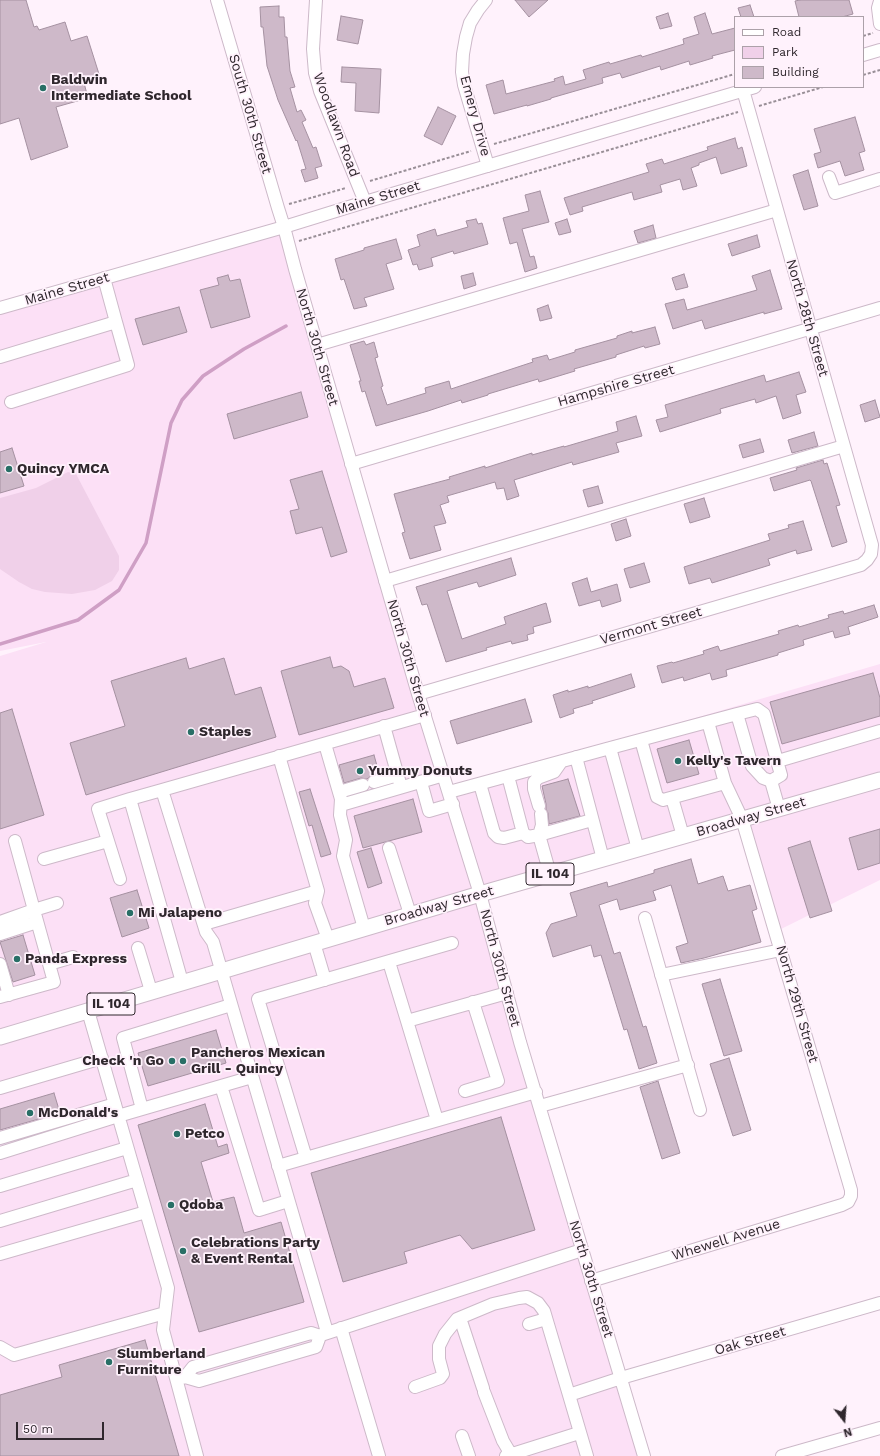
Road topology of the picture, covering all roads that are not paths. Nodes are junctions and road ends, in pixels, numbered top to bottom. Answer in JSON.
{"nodes":[{"id":1,"x":217,"y":0,"type":"edge"},
{"id":2,"x":316,"y":0,"type":"edge"},
{"id":3,"x":486,"y":0,"type":"edge"},
{"id":4,"x":880,"y":1,"type":"edge"},
{"id":5,"x":877,"y":29,"type":"edge"},
{"id":6,"x":879,"y":53,"type":"edge"},
{"id":7,"x":864,"y":55,"type":"edge"},
{"id":8,"x":749,"y":89,"type":"edge"},
{"id":9,"x":488,"y":166,"type":"junction"},
{"id":10,"x":829,"y":177,"type":"dead end"},
{"id":11,"x":880,"y":179,"type":"edge"},
{"id":12,"x":365,"y":202,"type":"junction"},
{"id":13,"x":777,"y":210,"type":"junction"},
{"id":14,"x":284,"y":227,"type":"junction"},
{"id":15,"x":104,"y":278,"type":"junction"},
{"id":16,"x":0,"y":308,"type":"edge"},
{"id":17,"x":880,"y":308,"type":"edge"},
{"id":18,"x":116,"y":322,"type":"junction"},
{"id":19,"x":811,"y":329,"type":"junction"},
{"id":20,"x":317,"y":345,"type":"junction"},
{"id":21,"x":0,"y":356,"type":"edge"},
{"id":22,"x":11,"y":402,"type":"dead end"},
{"id":23,"x":844,"y":446,"type":"junction"},
{"id":24,"x":352,"y":464,"type":"junction"},
{"id":25,"x":872,"y":545,"type":"joint"},
{"id":26,"x":385,"y":581,"type":"junction"},
{"id":27,"x":418,"y":694,"type":"junction"},
{"id":28,"x":737,"y":714,"type":"junction"},
{"id":29,"x":424,"y":715,"type":"junction"},
{"id":30,"x":708,"y":722,"type":"junction"},
{"id":31,"x":384,"y":726,"type":"junction"},
{"id":32,"x":880,"y":731,"type":"edge"},
{"id":33,"x":641,"y":740,"type":"junction"},
{"id":34,"x":325,"y":744,"type":"junction"},
{"id":35,"x":610,"y":748,"type":"junction"},
{"id":36,"x":279,"y":756,"type":"junction"},
{"id":37,"x":576,"y":757,"type":"junction"},
{"id":38,"x":562,"y":761,"type":"junction"},
{"id":39,"x":778,"y":761,"type":"junction"},
{"id":40,"x":444,"y":775,"type":"junction"},
{"id":41,"x":508,"y":776,"type":"junction"},
{"id":42,"x":771,"y":780,"type":"junction"},
{"id":43,"x":880,"y":780,"type":"edge"},
{"id":44,"x":399,"y":781,"type":"junction"},
{"id":45,"x":421,"y":782,"type":"junction"},
{"id":46,"x":725,"y":783,"type":"junction"},
{"id":47,"x":480,"y":784,"type":"junction"},
{"id":48,"x":162,"y":790,"type":"junction"},
{"id":49,"x":339,"y":792,"type":"junction"},
{"id":50,"x":451,"y":798,"type":"junction"},
{"id":51,"x":672,"y":798,"type":"junction"},
{"id":52,"x":130,"y":799,"type":"junction"},
{"id":53,"x":341,"y":805,"type":"junction"},
{"id":54,"x":779,"y":809,"type":"junction"},
{"id":55,"x":742,"y":819,"type":"junction"},
{"id":56,"x":592,"y":820,"type":"junction"},
{"id":57,"x":523,"y":833,"type":"junction"},
{"id":58,"x":539,"y":835,"type":"junction"},
{"id":59,"x":683,"y":836,"type":"junction"},
{"id":60,"x":15,"y":841,"type":"dead end"},
{"id":61,"x":108,"y":841,"type":"junction"},
{"id":62,"x":389,"y":848,"type":"dead end"},
{"id":63,"x":638,"y":849,"type":"junction"},
{"id":64,"x":44,"y":859,"type":"dead end"},
{"id":65,"x":603,"y":859,"type":"junction"},
{"id":66,"x":550,"y":874,"type":"junction"},
{"id":67,"x":120,"y":879,"type":"dead end"},
{"id":68,"x":318,"y":891,"type":"junction"},
{"id":69,"x":480,"y":894,"type":"junction"},
{"id":70,"x":57,"y":903,"type":"dead end"},
{"id":71,"x":410,"y":914,"type":"junction"},
{"id":72,"x":36,"y":916,"type":"junction"},
{"id":73,"x":645,"y":918,"type":"dead end"},
{"id":74,"x":0,"y":922,"type":"edge"},
{"id":75,"x":204,"y":924,"type":"junction"},
{"id":76,"x":364,"y":928,"type":"junction"},
{"id":77,"x":0,"y":934,"type":"edge"},
{"id":78,"x":321,"y":941,"type":"junction"},
{"id":79,"x":452,"y":943,"type":"dead end"},
{"id":80,"x":138,"y":948,"type":"dead end"},
{"id":81,"x":781,"y":950,"type":"junction"},
{"id":82,"x":73,"y":957,"type":"dead end"},
{"id":83,"x":389,"y":962,"type":"junction"},
{"id":84,"x":0,"y":964,"type":"edge"},
{"id":85,"x":48,"y":964,"type":"junction"},
{"id":86,"x":221,"y":970,"type":"junction"},
{"id":87,"x":661,"y":975,"type":"junction"},
{"id":88,"x":325,"y":980,"type":"junction"},
{"id":89,"x":182,"y":982,"type":"junction"},
{"id":90,"x":151,"y":991,"type":"junction"},
{"id":91,"x":507,"y":993,"type":"junction"},
{"id":92,"x":4,"y":996,"type":"edge"},
{"id":93,"x":473,"y":1002,"type":"junction"},
{"id":94,"x":231,"y":1005,"type":"junction"},
{"id":95,"x":88,"y":1011,"type":"junction"},
{"id":96,"x":407,"y":1021,"type":"junction"},
{"id":97,"x":0,"y":1037,"type":"edge"},
{"id":98,"x":102,"y":1058,"type":"junction"},
{"id":99,"x":688,"y":1066,"type":"junction"},
{"id":100,"x":252,"y":1077,"type":"junction"},
{"id":101,"x":221,"y":1086,"type":"junction"},
{"id":102,"x":0,"y":1088,"type":"edge"},
{"id":103,"x":465,"y":1091,"type":"dead end"},
{"id":104,"x":536,"y":1092,"type":"junction"},
{"id":105,"x":115,"y":1104,"type":"junction"},
{"id":106,"x":540,"y":1106,"type":"junction"},
{"id":107,"x":142,"y":1109,"type":"junction"},
{"id":108,"x":700,"y":1110,"type":"dead end"},
{"id":109,"x":118,"y":1116,"type":"junction"},
{"id":110,"x":437,"y":1120,"type":"junction"},
{"id":111,"x":0,"y":1138,"type":"edge"},
{"id":112,"x":127,"y":1148,"type":"junction"},
{"id":113,"x":0,"y":1153,"type":"edge"},
{"id":114,"x":306,"y":1158,"type":"junction"},
{"id":115,"x":278,"y":1166,"type":"junction"},
{"id":116,"x":137,"y":1180,"type":"junction"},
{"id":117,"x":0,"y":1186,"type":"edge"},
{"id":118,"x":851,"y":1190,"type":"joint"},
{"id":119,"x":288,"y":1201,"type":"junction"},
{"id":120,"x":146,"y":1212,"type":"junction"},
{"id":121,"x":0,"y":1221,"type":"edge"},
{"id":122,"x":582,"y":1250,"type":"junction"},
{"id":123,"x":0,"y":1254,"type":"edge"},
{"id":124,"x":591,"y":1281,"type":"junction"},
{"id":125,"x":880,"y":1303,"type":"edge"},
{"id":126,"x":165,"y":1313,"type":"junction"},
{"id":127,"x":457,"y":1319,"type":"junction"},
{"id":128,"x":546,"y":1319,"type":"junction"},
{"id":129,"x":528,"y":1324,"type":"dead end"},
{"id":130,"x":341,"y":1328,"type":"junction"},
{"id":131,"x":324,"y":1334,"type":"junction"},
{"id":132,"x":0,"y":1347,"type":"edge"},
{"id":133,"x":621,"y":1378,"type":"junction"},
{"id":134,"x":181,"y":1379,"type":"junction"},
{"id":135,"x":415,"y":1387,"type":"dead end"},
{"id":136,"x":569,"y":1395,"type":"junction"},
{"id":137,"x":880,"y":1428,"type":"edge"},
{"id":138,"x":579,"y":1433,"type":"junction"},
{"id":139,"x":462,"y":1436,"type":"dead end"},
{"id":140,"x":510,"y":1455,"type":"edge"},
{"id":141,"x":197,"y":1456,"type":"edge"},
{"id":142,"x":379,"y":1456,"type":"edge"},
{"id":143,"x":469,"y":1456,"type":"edge"},
{"id":144,"x":587,"y":1456,"type":"edge"},
{"id":145,"x":644,"y":1456,"type":"edge"},
{"id":146,"x":782,"y":1456,"type":"edge"}],
"edges":[{"from":1,"to":14,"type":"street","name":"South 30th Street"},
{"from":2,"to":12,"type":"street","name":"Woodlawn Road"},
{"from":3,"to":9,"type":"street","name":"Emery Drive"},
{"from":4,"to":5,"type":"street"},
{"from":6,"to":7,"type":"street"},
{"from":8,"to":9,"type":"street","name":"Maine Street"},
{"from":8,"to":13,"type":"street","name":"North 28th Street"},
{"from":9,"to":12,"type":"street","name":"Maine Street"},
{"from":10,"to":11,"type":"street"},
{"from":12,"to":14,"type":"street","name":"Maine Street"},
{"from":13,"to":19,"type":"street","name":"North 28th Street"},
{"from":13,"to":20,"type":"street"},
{"from":14,"to":15,"type":"street","name":"Maine Street"},
{"from":14,"to":20,"type":"street","name":"North 30th Street"},
{"from":15,"to":16,"type":"street","name":"Maine Street"},
{"from":15,"to":18,"type":"street"},
{"from":17,"to":19,"type":"street","name":"Hampshire Street"},
{"from":18,"to":21,"type":"street"},
{"from":18,"to":22,"type":"street"},
{"from":19,"to":23,"type":"street","name":"North 28th Street"},
{"from":19,"to":24,"type":"street","name":"Hampshire Street"},
{"from":20,"to":24,"type":"street","name":"North 30th Street"},
{"from":23,"to":25,"type":"street","name":"North 28th Street"},
{"from":23,"to":26,"type":"street"},
{"from":24,"to":26,"type":"street","name":"North 30th Street"},
{"from":25,"to":27,"type":"street","name":"Vermont Street"},
{"from":26,"to":27,"type":"street","name":"North 30th Street"},
{"from":27,"to":29,"type":"street","name":"North 30th Street"},
{"from":28,"to":30,"type":"street"},
{"from":28,"to":39,"type":"street"},
{"from":28,"to":42,"type":"street"},
{"from":29,"to":31,"type":"street"},
{"from":29,"to":40,"type":"street","name":"North 30th Street"},
{"from":30,"to":33,"type":"street"},
{"from":30,"to":46,"type":"street","name":"North 29th Street"},
{"from":31,"to":34,"type":"street"},
{"from":31,"to":44,"type":"street"},
{"from":32,"to":39,"type":"street"},
{"from":33,"to":35,"type":"street"},
{"from":33,"to":51,"type":"street"},
{"from":34,"to":36,"type":"street"},
{"from":34,"to":49,"type":"street"},
{"from":35,"to":37,"type":"street"},
{"from":35,"to":63,"type":"street"},
{"from":36,"to":48,"type":"street"},
{"from":36,"to":68,"type":"street"},
{"from":37,"to":38,"type":"street"},
{"from":37,"to":56,"type":"street"},
{"from":38,"to":41,"type":"street"},
{"from":38,"to":58,"type":"street"},
{"from":39,"to":42,"type":"street"},
{"from":40,"to":45,"type":"street"},
{"from":40,"to":50,"type":"street","name":"North 30th Street"},
{"from":41,"to":47,"type":"street"},
{"from":41,"to":57,"type":"street"},
{"from":42,"to":54,"type":"street"},
{"from":43,"to":54,"type":"main road","name":"Broadway Street","number":"IL 104"},
{"from":44,"to":45,"type":"street"},
{"from":44,"to":49,"type":"street"},
{"from":44,"to":53,"type":"street"},
{"from":45,"to":50,"type":"street"},
{"from":46,"to":51,"type":"street"},
{"from":46,"to":55,"type":"street","name":"North 29th Street"},
{"from":47,"to":50,"type":"street"},
{"from":47,"to":57,"type":"street"},
{"from":48,"to":52,"type":"street"},
{"from":48,"to":75,"type":"street"},
{"from":49,"to":53,"type":"street"},
{"from":50,"to":69,"type":"street","name":"North 30th Street"},
{"from":51,"to":59,"type":"street"},
{"from":52,"to":61,"type":"street"},
{"from":52,"to":89,"type":"street"},
{"from":53,"to":76,"type":"street"},
{"from":54,"to":55,"type":"main road","name":"Broadway Street","number":"IL 104"},
{"from":55,"to":59,"type":"main road","name":"Broadway Street","number":"IL 104"},
{"from":55,"to":81,"type":"street","name":"North 29th Street"},
{"from":56,"to":58,"type":"street"},
{"from":56,"to":65,"type":"street"},
{"from":57,"to":58,"type":"street"},
{"from":58,"to":66,"type":"street"},
{"from":59,"to":63,"type":"main road","name":"Broadway Street","number":"IL 104"},
{"from":60,"to":72,"type":"street"},
{"from":61,"to":64,"type":"street"},
{"from":61,"to":67,"type":"street"},
{"from":62,"to":71,"type":"street"},
{"from":63,"to":65,"type":"main road","name":"Broadway Street","number":"IL 104"},
{"from":65,"to":66,"type":"main road","name":"Broadway Street","number":"IL 104"},
{"from":66,"to":69,"type":"main road","name":"Broadway Street","number":"IL 104"},
{"from":68,"to":75,"type":"street"},
{"from":68,"to":78,"type":"street"},
{"from":69,"to":71,"type":"main road","name":"Broadway Street","number":"IL 104"},
{"from":69,"to":91,"type":"street","name":"North 30th Street"},
{"from":70,"to":72,"type":"street"},
{"from":71,"to":76,"type":"main road","name":"Broadway Street","number":"IL 104"},
{"from":72,"to":74,"type":"street"},
{"from":72,"to":77,"type":"street"},
{"from":72,"to":85,"type":"street"},
{"from":73,"to":87,"type":"street"},
{"from":75,"to":86,"type":"street"},
{"from":76,"to":78,"type":"main road","name":"Broadway Street","number":"IL 104"},
{"from":78,"to":86,"type":"main road","name":"Broadway Street","number":"IL 104"},
{"from":78,"to":88,"type":"street"},
{"from":79,"to":83,"type":"street"},
{"from":80,"to":90,"type":"street"},
{"from":81,"to":87,"type":"street"},
{"from":81,"to":118,"type":"street","name":"North 29th Street"},
{"from":82,"to":85,"type":"street"},
{"from":83,"to":88,"type":"street"},
{"from":83,"to":96,"type":"street"},
{"from":84,"to":92,"type":"street"},
{"from":85,"to":92,"type":"street"},
{"from":86,"to":89,"type":"main road","name":"Broadway Street","number":"IL 104"},
{"from":86,"to":94,"type":"street"},
{"from":87,"to":99,"type":"street"},
{"from":88,"to":114,"type":"street"},
{"from":89,"to":90,"type":"main road","name":"Broadway Street","number":"IL 104"},
{"from":90,"to":95,"type":"main road","name":"Broadway Street","number":"IL 104"},
{"from":91,"to":93,"type":"street"},
{"from":91,"to":104,"type":"street","name":"North 30th Street"},
{"from":93,"to":96,"type":"street"},
{"from":93,"to":103,"type":"street"},
{"from":94,"to":100,"type":"street"},
{"from":94,"to":107,"type":"street"},
{"from":95,"to":97,"type":"main road","name":"Broadway Street","number":"IL 104"},
{"from":95,"to":98,"type":"street"},
{"from":96,"to":110,"type":"street"},
{"from":98,"to":102,"type":"street"},
{"from":98,"to":105,"type":"street"},
{"from":99,"to":106,"type":"street"},
{"from":99,"to":108,"type":"street"},
{"from":100,"to":101,"type":"street"},
{"from":100,"to":115,"type":"street"},
{"from":101,"to":107,"type":"street"},
{"from":101,"to":119,"type":"street"},
{"from":104,"to":106,"type":"street","name":"North 30th Street"},
{"from":104,"to":110,"type":"street"},
{"from":105,"to":109,"type":"street"},
{"from":105,"to":111,"type":"street"},
{"from":106,"to":122,"type":"street","name":"North 30th Street"},
{"from":107,"to":109,"type":"street"},
{"from":109,"to":112,"type":"street"},
{"from":109,"to":113,"type":"street"},
{"from":110,"to":114,"type":"street"},
{"from":112,"to":116,"type":"street"},
{"from":112,"to":117,"type":"street"},
{"from":114,"to":115,"type":"street"},
{"from":115,"to":119,"type":"street"},
{"from":116,"to":120,"type":"street"},
{"from":116,"to":121,"type":"street"},
{"from":118,"to":124,"type":"street","name":"Whewell Avenue"},
{"from":119,"to":131,"type":"street"},
{"from":120,"to":123,"type":"street"},
{"from":120,"to":126,"type":"street"},
{"from":122,"to":124,"type":"street","name":"North 30th Street"},
{"from":122,"to":130,"type":"street"},
{"from":124,"to":133,"type":"street","name":"North 30th Street"},
{"from":125,"to":133,"type":"street","name":"Oak Street"},
{"from":126,"to":132,"type":"street"},
{"from":126,"to":134,"type":"street"},
{"from":127,"to":128,"type":"street"},
{"from":127,"to":135,"type":"street"},
{"from":127,"to":140,"type":"street"},
{"from":128,"to":129,"type":"street"},
{"from":128,"to":136,"type":"street"},
{"from":130,"to":131,"type":"street"},
{"from":130,"to":142,"type":"street"},
{"from":131,"to":134,"type":"street"},
{"from":133,"to":136,"type":"street","name":"Oak Street"},
{"from":133,"to":145,"type":"street","name":"North 30th Street"},
{"from":134,"to":141,"type":"street"},
{"from":136,"to":138,"type":"street"},
{"from":137,"to":146,"type":"street"},
{"from":138,"to":140,"type":"street"},
{"from":138,"to":144,"type":"street"},
{"from":139,"to":143,"type":"street"}]}
